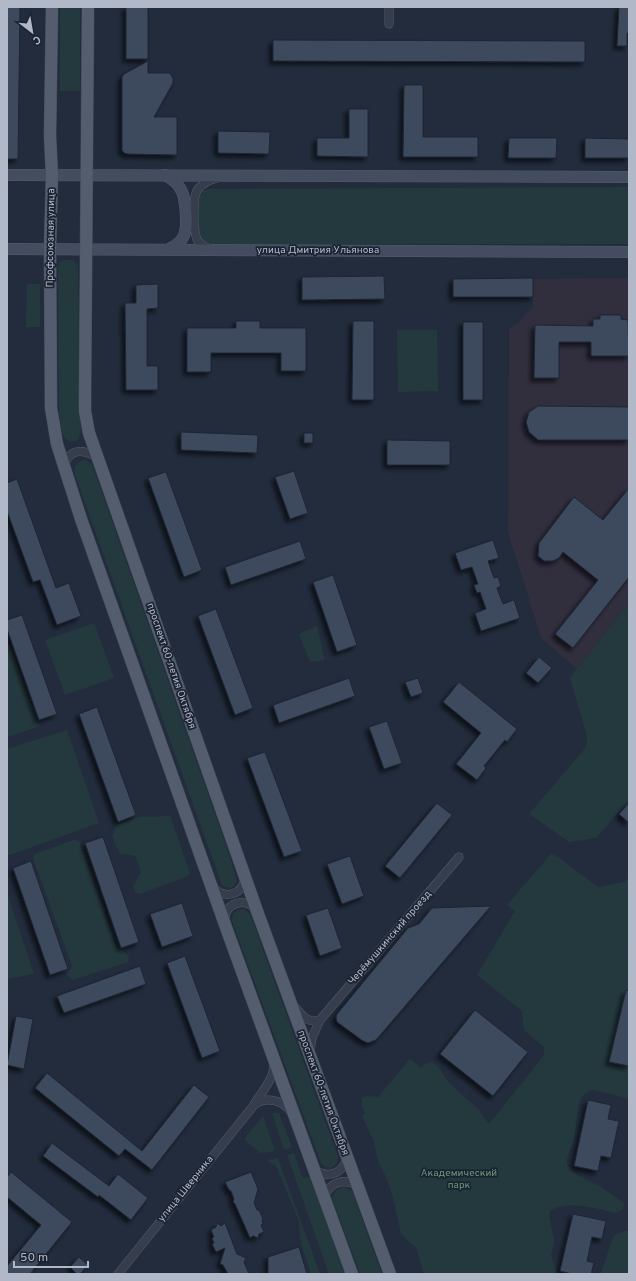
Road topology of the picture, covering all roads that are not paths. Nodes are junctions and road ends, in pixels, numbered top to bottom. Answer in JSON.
{"nodes":[{"id":1,"x":52,"y":7,"type":"edge"},
{"id":2,"x":88,"y":7,"type":"edge"},
{"id":3,"x":389,"y":7,"type":"edge"},
{"id":4,"x":389,"y":24,"type":"dead end"},
{"id":5,"x":7,"y":175,"type":"edge"},
{"id":6,"x":52,"y":175,"type":"junction"},
{"id":7,"x":86,"y":175,"type":"junction"},
{"id":8,"x":165,"y":175,"type":"junction"},
{"id":9,"x":222,"y":176,"type":"junction"},
{"id":10,"x":629,"y":176,"type":"edge"},
{"id":11,"x":7,"y":249,"type":"edge"},
{"id":12,"x":50,"y":249,"type":"junction"},
{"id":13,"x":86,"y":250,"type":"junction"},
{"id":14,"x":167,"y":250,"type":"junction"},
{"id":15,"x":212,"y":250,"type":"junction"},
{"id":16,"x":629,"y":252,"type":"edge"},
{"id":17,"x":97,"y":456,"type":"junction"},
{"id":18,"x":64,"y":468,"type":"junction"},
{"id":19,"x":459,"y":857,"type":"dead end"},
{"id":20,"x":245,"y":876,"type":"junction"},
{"id":21,"x":212,"y":887,"type":"junction"},
{"id":22,"x":257,"y":911,"type":"junction"},
{"id":23,"x":225,"y":924,"type":"junction"},
{"id":24,"x":289,"y":1000,"type":"junction"},
{"id":25,"x":320,"y":1020,"type":"junction"},
{"id":26,"x":273,"y":1055,"type":"junction"},
{"id":27,"x":310,"y":1060,"type":"junction"},
{"id":28,"x":254,"y":1105,"type":"junction"},
{"id":29,"x":296,"y":1118,"type":"junction"},
{"id":30,"x":347,"y":1157,"type":"junction"},
{"id":31,"x":315,"y":1170,"type":"junction"},
{"id":32,"x":357,"y":1185,"type":"junction"},
{"id":33,"x":324,"y":1197,"type":"junction"},
{"id":34,"x":118,"y":1274,"type":"edge"},
{"id":35,"x":352,"y":1274,"type":"edge"},
{"id":36,"x":390,"y":1274,"type":"edge"}],
"edges":[{"from":1,"to":6,"type":"main road","name":"Профсоюзная улица"},
{"from":2,"to":7,"type":"main road"},
{"from":3,"to":4,"type":"street"},
{"from":5,"to":6,"type":"main road"},
{"from":6,"to":7,"type":"main road"},
{"from":6,"to":12,"type":"main road","name":"Профсоюзная улица"},
{"from":7,"to":8,"type":"main road"},
{"from":7,"to":13,"type":"main road"},
{"from":8,"to":9,"type":"main road"},
{"from":8,"to":14,"type":"main road"},
{"from":9,"to":10,"type":"main road"},
{"from":9,"to":15,"type":"street"},
{"from":11,"to":12,"type":"main road","name":"улица Дмитрия Ульянова"},
{"from":12,"to":13,"type":"main road","name":"улица Дмитрия Ульянова"},
{"from":12,"to":18,"type":"main road","name":"Профсоюзная улица"},
{"from":13,"to":14,"type":"main road","name":"улица Дмитрия Ульянова"},
{"from":13,"to":17,"type":"main road"},
{"from":14,"to":15,"type":"main road","name":"улица Дмитрия Ульянова"},
{"from":15,"to":16,"type":"main road","name":"улица Дмитрия Ульянова"},
{"from":17,"to":18,"type":"street"},
{"from":17,"to":20,"type":"main road","name":"проспект 60-летия Октября"},
{"from":18,"to":21,"type":"main road"},
{"from":19,"to":25,"type":"street","name":"Черёмушкинский проезд"},
{"from":20,"to":21,"type":"street"},
{"from":20,"to":22,"type":"main road","name":"проспект 60-летия Октября"},
{"from":21,"to":23,"type":"main road"},
{"from":22,"to":23,"type":"street"},
{"from":22,"to":24,"type":"main road","name":"проспект 60-летия Октября"},
{"from":23,"to":26,"type":"main road"},
{"from":24,"to":25,"type":"street"},
{"from":24,"to":27,"type":"main road","name":"проспект 60-летия Октября"},
{"from":25,"to":27,"type":"street","name":"Черёмушкинский проезд"},
{"from":26,"to":28,"type":"street","name":"улица Шверника"},
{"from":26,"to":29,"type":"main road"},
{"from":27,"to":30,"type":"main road","name":"проспект 60-летия Октября"},
{"from":28,"to":29,"type":"street"},
{"from":28,"to":34,"type":"street","name":"улица Шверника"},
{"from":29,"to":31,"type":"main road"},
{"from":30,"to":31,"type":"street"},
{"from":30,"to":32,"type":"main road","name":"проспект 60-летия Октября"},
{"from":31,"to":33,"type":"main road"},
{"from":32,"to":33,"type":"street"},
{"from":32,"to":36,"type":"main road","name":"проспект 60-летия Октября"},
{"from":33,"to":35,"type":"main road"}]}
